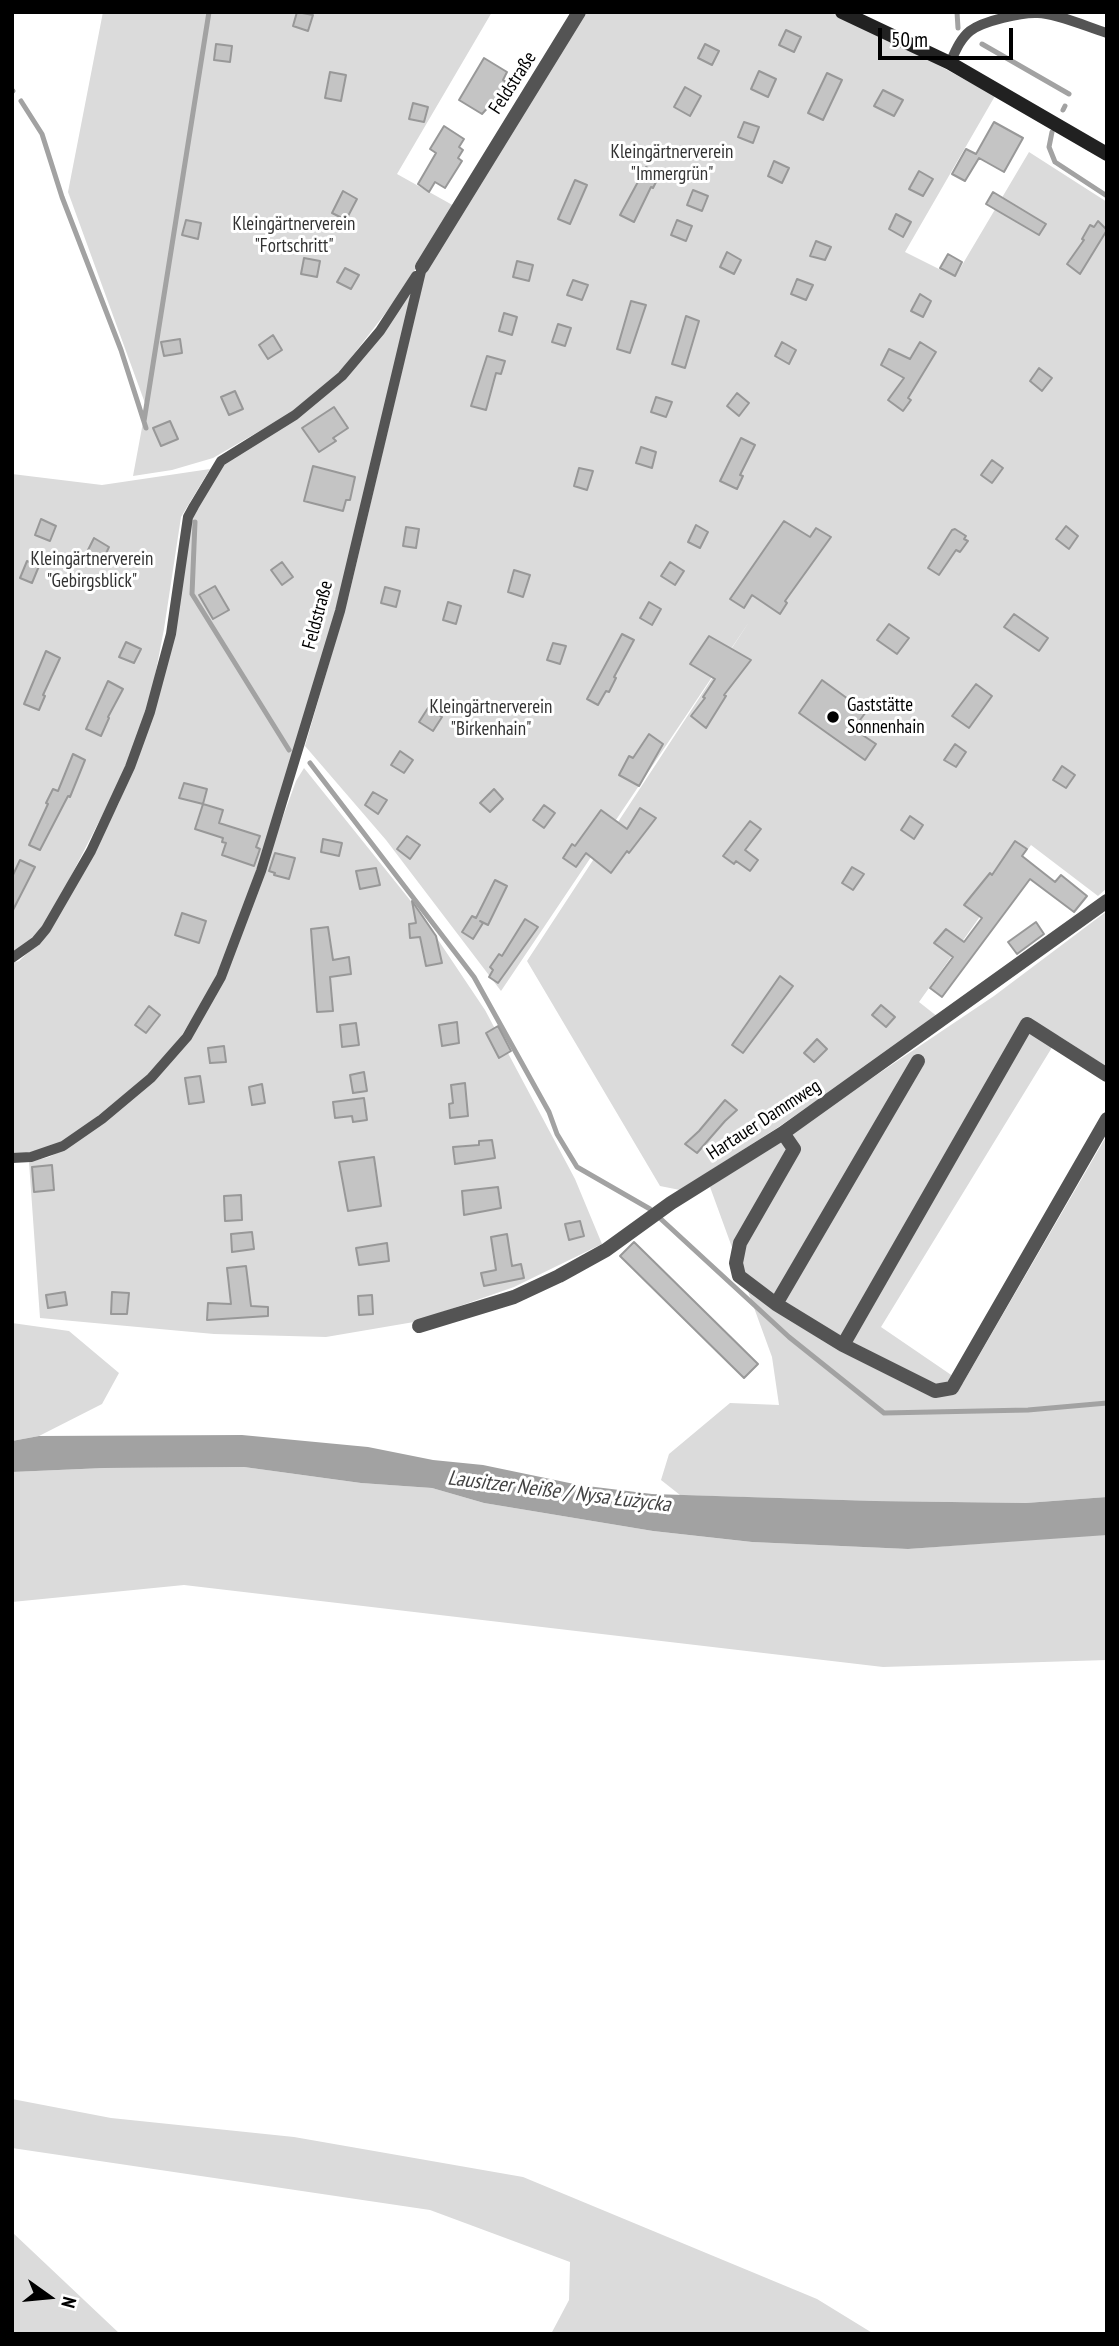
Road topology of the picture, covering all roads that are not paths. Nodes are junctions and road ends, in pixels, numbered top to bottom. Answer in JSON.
{"nodes":[{"id":1,"x":579,"y":12,"type":"edge"},
{"id":2,"x":842,"y":12,"type":"edge"},
{"id":3,"x":1107,"y":33,"type":"edge"},
{"id":4,"x":950,"y":63,"type":"junction"},
{"id":5,"x":1107,"y":154,"type":"edge"},
{"id":6,"x":422,"y":267,"type":"junction"},
{"id":7,"x":1107,"y":901,"type":"edge"},
{"id":8,"x":12,"y":958,"type":"edge"},
{"id":9,"x":918,"y":1061,"type":"dead end"},
{"id":10,"x":1107,"y":1075,"type":"edge"},
{"id":11,"x":1107,"y":1119,"type":"edge"},
{"id":12,"x":783,"y":1133,"type":"junction"},
{"id":13,"x":12,"y":1158,"type":"edge"},
{"id":14,"x":776,"y":1304,"type":"junction"},
{"id":15,"x":419,"y":1326,"type":"dead end"},
{"id":16,"x":843,"y":1345,"type":"junction"}],
"edges":[{"from":1,"to":6,"type":"street","name":"Feldstraße"},
{"from":2,"to":4,"type":"main road"},
{"from":3,"to":4,"type":"lane"},
{"from":4,"to":5,"type":"main road"},
{"from":6,"to":8,"type":"lane"},
{"from":6,"to":13,"type":"lane","name":"Feldstraße"},
{"from":7,"to":12,"type":"street","name":"Hartauer Dammweg"},
{"from":9,"to":14,"type":"street"},
{"from":10,"to":16,"type":"street"},
{"from":11,"to":16,"type":"street"},
{"from":12,"to":14,"type":"street"},
{"from":12,"to":15,"type":"street","name":"Hartauer Dammweg"},
{"from":14,"to":16,"type":"street"}]}
